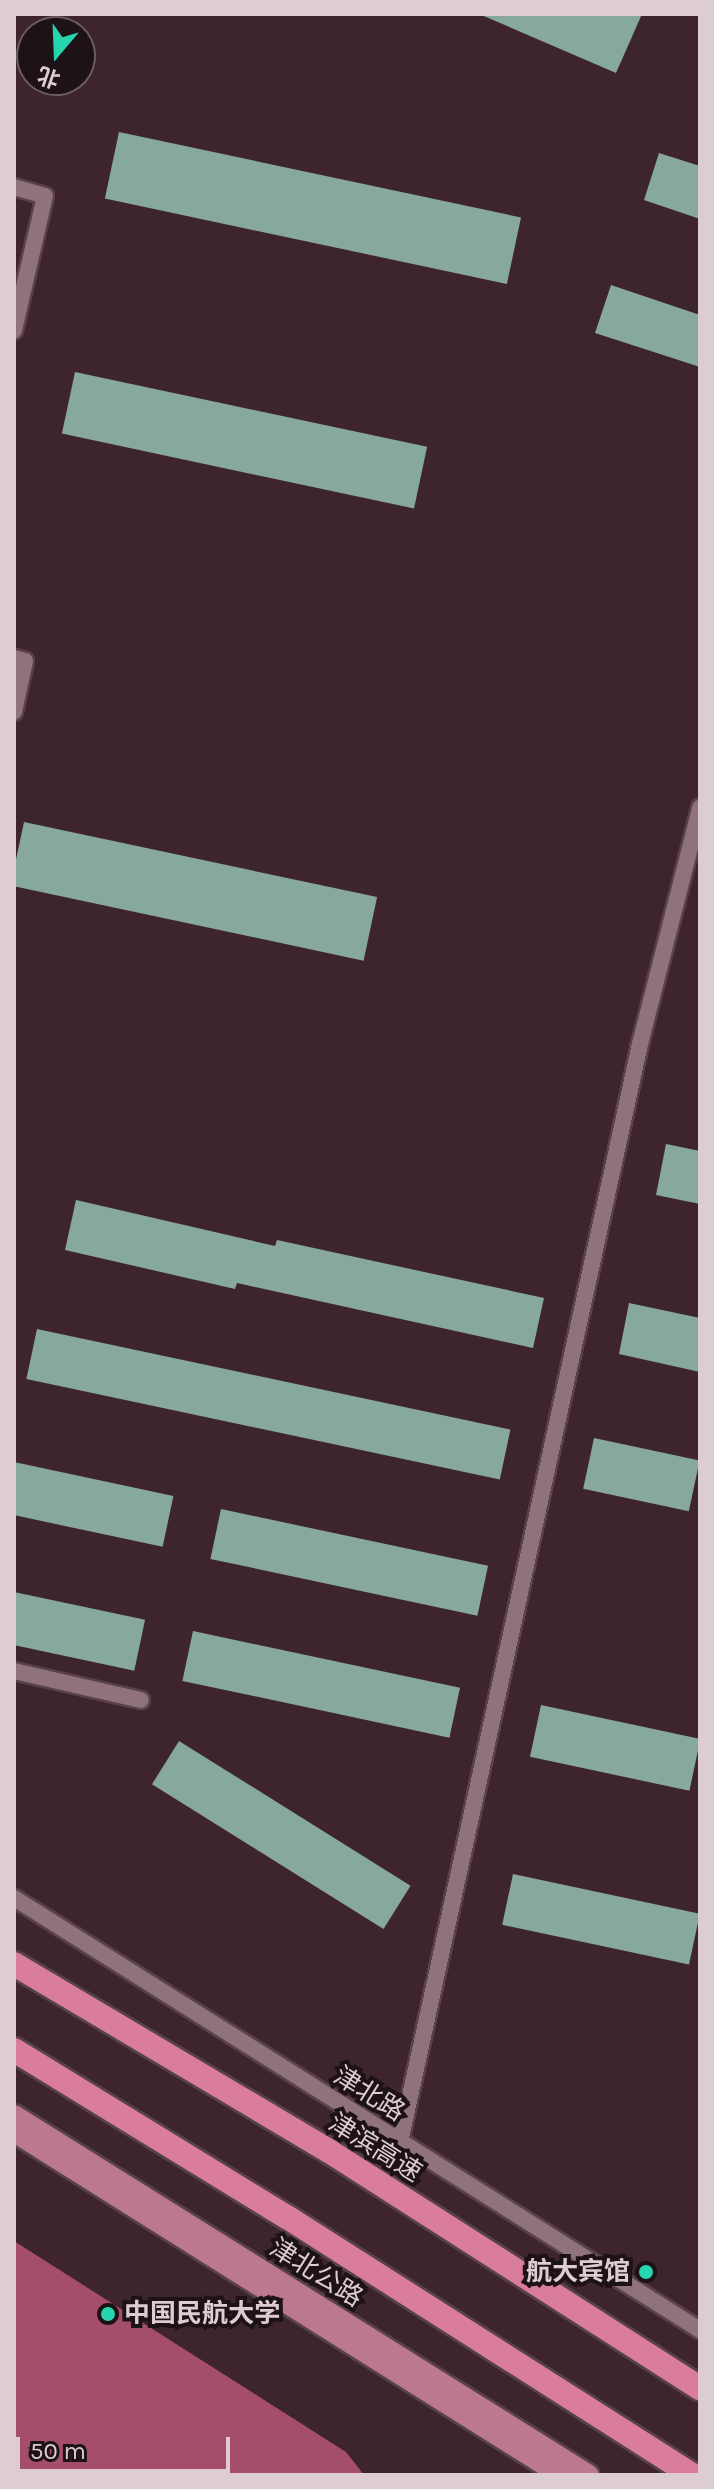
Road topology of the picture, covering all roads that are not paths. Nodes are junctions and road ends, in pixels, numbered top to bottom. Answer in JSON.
{"nodes":[{"id":1,"x":14,"y":187,"type":"edge"},
{"id":2,"x":14,"y":330,"type":"edge"},
{"id":3,"x":14,"y":658,"type":"edge"},
{"id":4,"x":14,"y":712,"type":"edge"},
{"id":5,"x":700,"y":808,"type":"edge"},
{"id":6,"x":14,"y":1671,"type":"edge"},
{"id":7,"x":141,"y":1700,"type":"dead end"},
{"id":8,"x":14,"y":1898,"type":"edge"},
{"id":9,"x":14,"y":1964,"type":"edge"},
{"id":10,"x":14,"y":2050,"type":"edge"},
{"id":11,"x":14,"y":2115,"type":"edge"},
{"id":12,"x":14,"y":2132,"type":"edge"},
{"id":13,"x":400,"y":2142,"type":"junction"},
{"id":14,"x":700,"y":2330,"type":"edge"},
{"id":15,"x":700,"y":2388,"type":"edge"},
{"id":16,"x":560,"y":2475,"type":"edge"},
{"id":17,"x":589,"y":2475,"type":"edge"},
{"id":18,"x":692,"y":2475,"type":"edge"}],
"edges":[{"from":1,"to":2,"type":"street"},
{"from":3,"to":4,"type":"street"},
{"from":5,"to":13,"type":"street"},
{"from":6,"to":7,"type":"street"},
{"from":8,"to":13,"type":"street","name":"津北路"},
{"from":9,"to":15,"type":"highway","name":"津滨高速"},
{"from":10,"to":18,"type":"highway"},
{"from":11,"to":17,"type":"main road","name":"津北公路"},
{"from":12,"to":16,"type":"main road","name":"津北公路"},
{"from":13,"to":14,"type":"street","name":"津北路"}]}
